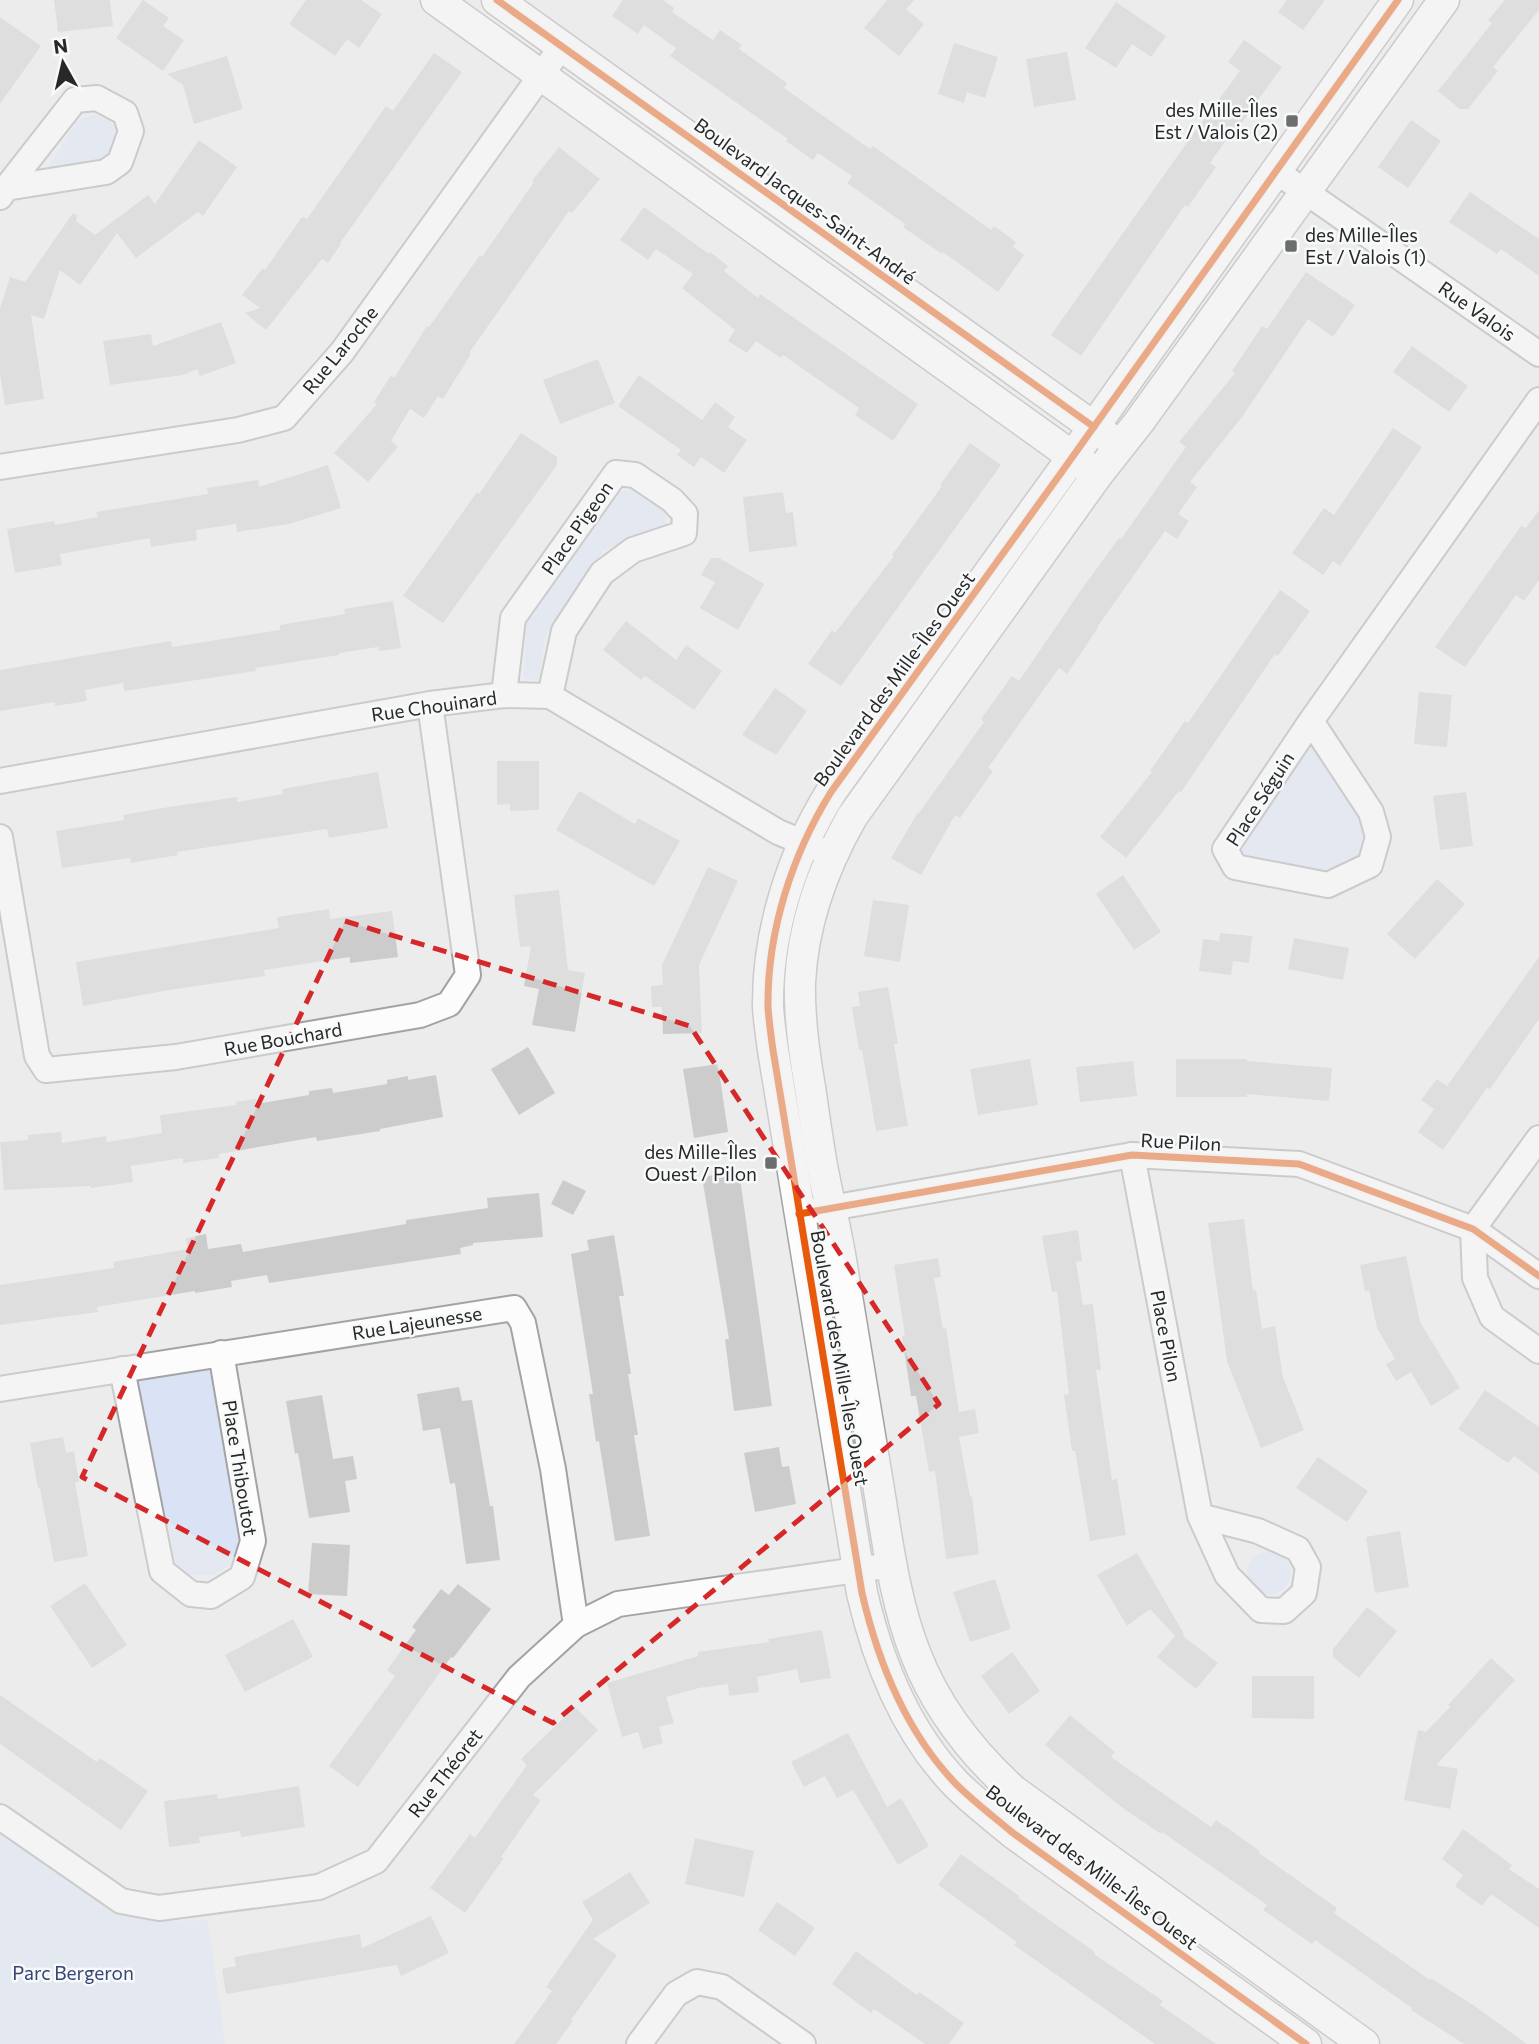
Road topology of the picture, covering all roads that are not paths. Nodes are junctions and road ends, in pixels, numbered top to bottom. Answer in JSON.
{"nodes":[{"id":1,"x":436,"y":0,"type":"edge"},
{"id":2,"x":497,"y":0,"type":"edge"},
{"id":3,"x":1398,"y":0,"type":"edge"},
{"id":4,"x":1444,"y":0,"type":"edge"},
{"id":5,"x":562,"y":46,"type":"junction"},
{"id":6,"x":541,"y":75,"type":"junction"},
{"id":7,"x":1277,"y":172,"type":"junction"},
{"id":8,"x":3,"y":193,"type":"edge"},
{"id":9,"x":1305,"y":193,"type":"junction"},
{"id":10,"x":1539,"y":354,"type":"edge"},
{"id":11,"x":1539,"y":400,"type":"edge"},
{"id":12,"x":1094,"y":427,"type":"junction"},
{"id":13,"x":1120,"y":446,"type":"junction"},
{"id":14,"x":1073,"y":456,"type":"junction"},
{"id":15,"x":0,"y":467,"type":"edge"},
{"id":16,"x":1098,"y":474,"type":"junction"},
{"id":17,"x":504,"y":695,"type":"junction"},
{"id":18,"x":550,"y":696,"type":"junction"},
{"id":19,"x":430,"y":704,"type":"junction"},
{"id":20,"x":1311,"y":721,"type":"junction"},
{"id":21,"x":0,"y":780,"type":"edge"},
{"id":22,"x":0,"y":837,"type":"edge"},
{"id":23,"x":803,"y":844,"type":"junction"},
{"id":24,"x":832,"y":854,"type":"junction"},
{"id":25,"x":1539,"y":1138,"type":"edge"},
{"id":26,"x":1132,"y":1155,"type":"junction"},
{"id":27,"x":830,"y":1208,"type":"junction"},
{"id":28,"x":799,"y":1213,"type":"junction"},
{"id":29,"x":1473,"y":1229,"type":"junction"},
{"id":30,"x":1539,"y":1276,"type":"edge"},
{"id":31,"x":1539,"y":1350,"type":"edge"},
{"id":32,"x":221,"y":1353,"type":"junction"},
{"id":33,"x":122,"y":1369,"type":"junction"},
{"id":34,"x":0,"y":1389,"type":"edge"},
{"id":35,"x":1200,"y":1516,"type":"junction"},
{"id":36,"x":892,"y":1565,"type":"junction"},
{"id":37,"x":859,"y":1571,"type":"junction"},
{"id":38,"x":576,"y":1625,"type":"junction"},
{"id":39,"x":0,"y":1817,"type":"edge"},
{"id":40,"x":639,"y":2044,"type":"edge"},
{"id":41,"x":803,"y":2044,"type":"edge"},
{"id":42,"x":1306,"y":2044,"type":"edge"},
{"id":43,"x":1364,"y":2044,"type":"edge"}],
"edges":[{"from":1,"to":6,"type":"street"},
{"from":2,"to":5,"type":"street","name":"Boulevard Jacques-Saint-André"},
{"from":3,"to":7,"type":"street","name":"Boulevard des Mille-Îles Ouest"},
{"from":4,"to":9,"type":"street","name":"Boulevard des Mille-Îles Ouest"},
{"from":5,"to":6,"type":"street","name":"Rue Laroche"},
{"from":5,"to":12,"type":"street","name":"Boulevard Jacques-Saint-André"},
{"from":6,"to":14,"type":"street"},
{"from":6,"to":15,"type":"street","name":"Rue Laroche"},
{"from":7,"to":9,"type":"street","name":"Rue Valois"},
{"from":7,"to":12,"type":"street","name":"Boulevard des Mille-Îles Ouest"},
{"from":8,"to":8,"type":"street"},
{"from":9,"to":10,"type":"street","name":"Rue Valois"},
{"from":9,"to":13,"type":"street","name":"Boulevard des Mille-Îles Ouest"},
{"from":11,"to":20,"type":"street","name":"Place Séguin"},
{"from":12,"to":13,"type":"street","name":"Boulevard Jacques-Saint-André"},
{"from":12,"to":14,"type":"street","name":"Boulevard des Mille-Îles Ouest"},
{"from":13,"to":16,"type":"street","name":"Boulevard des Mille-Îles Ouest"},
{"from":14,"to":16,"type":"street"},
{"from":14,"to":23,"type":"street","name":"Boulevard des Mille-Îles Ouest"},
{"from":16,"to":24,"type":"street","name":"Boulevard des Mille-Îles Ouest"},
{"from":17,"to":18,"type":"street","name":"Rue Chouinard"},
{"from":17,"to":18,"type":"street","name":"Place Pigeon"},
{"from":17,"to":19,"type":"street","name":"Rue Chouinard"},
{"from":18,"to":23,"type":"street","name":"Rue Chouinard"},
{"from":19,"to":21,"type":"street","name":"Rue Chouinard"},
{"from":19,"to":22,"type":"street","name":"Rue Bouchard"},
{"from":20,"to":20,"type":"street","name":"Place Séguin"},
{"from":23,"to":24,"type":"street","name":"Rue Chouinard"},
{"from":23,"to":28,"type":"street","name":"Boulevard des Mille-Îles Ouest"},
{"from":24,"to":27,"type":"street","name":"Boulevard des Mille-Îles Ouest"},
{"from":25,"to":29,"type":"street"},
{"from":26,"to":27,"type":"street","name":"Rue Pilon"},
{"from":26,"to":29,"type":"street","name":"Rue Pilon"},
{"from":26,"to":35,"type":"street","name":"Place Pilon"},
{"from":27,"to":28,"type":"street","name":"Rue Pilon"},
{"from":27,"to":36,"type":"street","name":"Boulevard des Mille-Îles Ouest"},
{"from":28,"to":37,"type":"street","name":"Boulevard des Mille-Îles Ouest"},
{"from":29,"to":30,"type":"street","name":"Rue Pilon"},
{"from":29,"to":31,"type":"street"},
{"from":32,"to":33,"type":"street","name":"Rue Lajeunesse"},
{"from":32,"to":33,"type":"street","name":"Place Thiboutot"},
{"from":32,"to":38,"type":"street","name":"Rue Lajeunesse"},
{"from":33,"to":34,"type":"street","name":"Rue Lajeunesse"},
{"from":35,"to":35,"type":"street","name":"Place Pilon"},
{"from":36,"to":37,"type":"street","name":"Rue Théoret"},
{"from":36,"to":43,"type":"street","name":"Boulevard des Mille-Îles Ouest"},
{"from":37,"to":38,"type":"street","name":"Rue Théoret"},
{"from":37,"to":42,"type":"street","name":"Boulevard des Mille-Îles Ouest"},
{"from":38,"to":39,"type":"street","name":"Rue Théoret"},
{"from":40,"to":41,"type":"street"}]}
